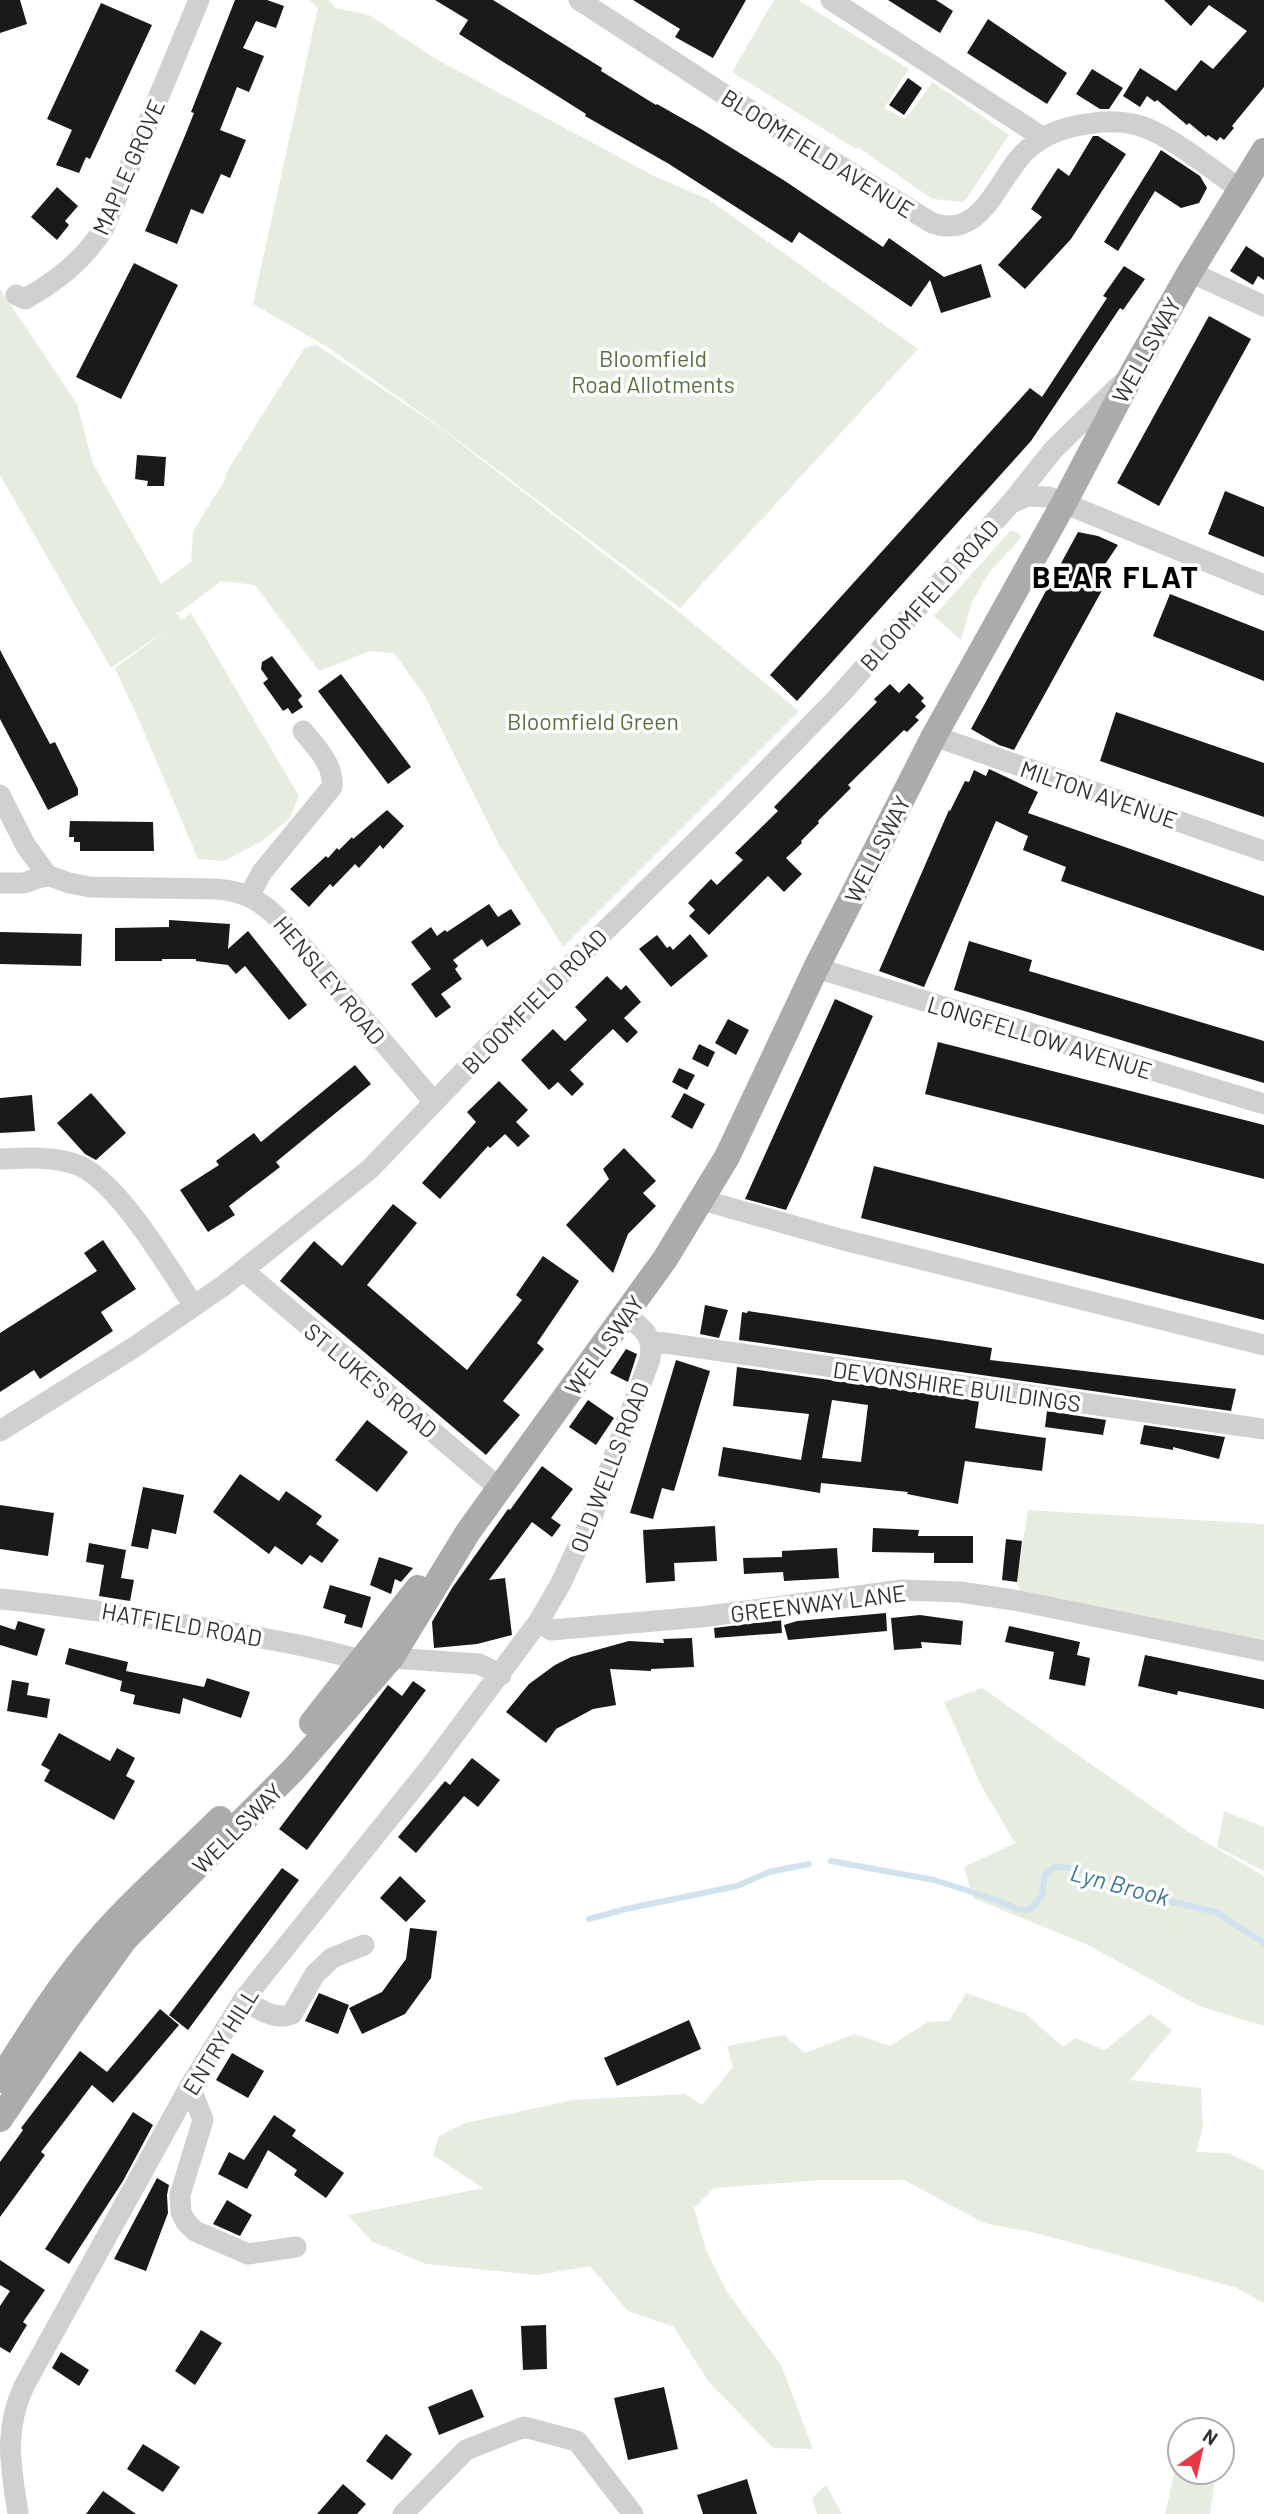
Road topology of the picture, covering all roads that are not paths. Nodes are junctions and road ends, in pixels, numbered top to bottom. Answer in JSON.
{"nodes":[{"id":1,"x":199,"y":0,"type":"edge"},
{"id":2,"x":579,"y":0,"type":"edge"},
{"id":3,"x":831,"y":0,"type":"edge"},
{"id":4,"x":1042,"y":137,"type":"junction"},
{"id":5,"x":1264,"y":151,"type":"edge"},
{"id":6,"x":1240,"y":189,"type":"junction"},
{"id":7,"x":1189,"y":272,"type":"junction"},
{"id":8,"x":16,"y":295,"type":"dead end"},
{"id":9,"x":1264,"y":306,"type":"edge"},
{"id":10,"x":1133,"y":372,"type":"junction"},
{"id":11,"x":1064,"y":503,"type":"junction"},
{"id":12,"x":1010,"y":504,"type":"junction"},
{"id":13,"x":1264,"y":585,"type":"edge"},
{"id":14,"x":303,"y":731,"type":"dead end"},
{"id":15,"x":934,"y":736,"type":"junction"},
{"id":16,"x":0,"y":795,"type":"edge"},
{"id":17,"x":1264,"y":850,"type":"edge"},
{"id":18,"x":47,"y":875,"type":"junction"},
{"id":19,"x":0,"y":883,"type":"edge"},
{"id":20,"x":249,"y":896,"type":"junction"},
{"id":21,"x":816,"y":968,"type":"junction"},
{"id":22,"x":434,"y":1102,"type":"junction"},
{"id":23,"x":1264,"y":1104,"type":"edge"},
{"id":24,"x":0,"y":1159,"type":"edge"},
{"id":25,"x":702,"y":1200,"type":"junction"},
{"id":26,"x":244,"y":1271,"type":"junction"},
{"id":27,"x":194,"y":1306,"type":"junction"},
{"id":28,"x":626,"y":1315,"type":"junction"},
{"id":29,"x":651,"y":1341,"type":"junction"},
{"id":30,"x":1264,"y":1345,"type":"edge"},
{"id":31,"x":1264,"y":1429,"type":"edge"},
{"id":32,"x":0,"y":1431,"type":"edge"},
{"id":33,"x":499,"y":1488,"type":"junction"},
{"id":34,"x":468,"y":1532,"type":"junction"},
{"id":35,"x":0,"y":1599,"type":"edge"},
{"id":36,"x":539,"y":1621,"type":"junction"},
{"id":37,"x":1264,"y":1651,"type":"edge"},
{"id":38,"x":391,"y":1658,"type":"junction"},
{"id":39,"x":363,"y":1661,"type":"junction"},
{"id":40,"x":501,"y":1675,"type":"junction"},
{"id":41,"x":364,"y":1945,"type":"dead end"},
{"id":42,"x":244,"y":1999,"type":"junction"},
{"id":43,"x":0,"y":2080,"type":"edge"},
{"id":44,"x":190,"y":2087,"type":"junction"},
{"id":45,"x":0,"y":2119,"type":"edge"},
{"id":46,"x":296,"y":2247,"type":"dead end"},
{"id":47,"x":18,"y":2514,"type":"edge"},
{"id":48,"x":403,"y":2514,"type":"edge"},
{"id":49,"x":633,"y":2514,"type":"edge"}],
"edges":[{"from":1,"to":8,"type":"street","name":"MAPLE GROVE"},
{"from":2,"to":4,"type":"street","name":"BLOOMFIELD AVENUE"},
{"from":3,"to":4,"type":"street"},
{"from":4,"to":6,"type":"street","name":"BLOOMFIELD AVENUE"},
{"from":5,"to":6,"type":"main road","name":"WELLSWAY"},
{"from":6,"to":7,"type":"main road","name":"WELLSWAY"},
{"from":7,"to":9,"type":"street"},
{"from":7,"to":10,"type":"main road","name":"WELLSWAY"},
{"from":10,"to":11,"type":"main road","name":"WELLSWAY"},
{"from":10,"to":12,"type":"street","name":"BLOOMFIELD ROAD"},
{"from":11,"to":12,"type":"street","name":"BLOOMFIELD ROAD"},
{"from":11,"to":13,"type":"street","name":"BLOOMFIELD ROAD"},
{"from":11,"to":15,"type":"main road","name":"WELLSWAY"},
{"from":12,"to":22,"type":"street","name":"BLOOMFIELD ROAD"},
{"from":14,"to":20,"type":"street"},
{"from":15,"to":17,"type":"street","name":"MILTON AVENUE"},
{"from":15,"to":21,"type":"main road","name":"WELLSWAY"},
{"from":16,"to":18,"type":"street"},
{"from":18,"to":19,"type":"street"},
{"from":18,"to":20,"type":"street","name":"HENSLEY ROAD"},
{"from":20,"to":22,"type":"street","name":"HENSLEY ROAD"},
{"from":21,"to":23,"type":"street","name":"LONGFELLOW AVENUE"},
{"from":21,"to":25,"type":"main road","name":"WELLSWAY"},
{"from":22,"to":26,"type":"street","name":"BLOOMFIELD ROAD"},
{"from":24,"to":27,"type":"street"},
{"from":25,"to":28,"type":"main road","name":"WELLSWAY"},
{"from":25,"to":30,"type":"street"},
{"from":26,"to":27,"type":"street","name":"BLOOMFIELD ROAD"},
{"from":26,"to":33,"type":"street","name":"ST LUKE'S ROAD"},
{"from":27,"to":32,"type":"street","name":"BLOOMFIELD ROAD"},
{"from":28,"to":29,"type":"street"},
{"from":28,"to":33,"type":"main road","name":"WELLSWAY"},
{"from":29,"to":31,"type":"street","name":"DEVONSHIRE BUILDINGS"},
{"from":29,"to":36,"type":"street","name":"OLD WELLS ROAD"},
{"from":33,"to":34,"type":"main road","name":"WELLSWAY"},
{"from":34,"to":38,"type":"main road","name":"WELLSWAY"},
{"from":34,"to":39,"type":"main road","name":"WELLSWAY"},
{"from":35,"to":39,"type":"street","name":"HATFIELD ROAD"},
{"from":36,"to":37,"type":"street","name":"GREENWAY LANE"},
{"from":36,"to":40,"type":"street","name":"ENTRY HILL"},
{"from":38,"to":39,"type":"main road"},
{"from":38,"to":40,"type":"street"},
{"from":38,"to":45,"type":"main road","name":"WELLSWAY"},
{"from":39,"to":43,"type":"main road","name":"WELLSWAY"},
{"from":40,"to":42,"type":"street","name":"ENTRY HILL"},
{"from":41,"to":42,"type":"street"},
{"from":42,"to":44,"type":"street","name":"ENTRY HILL"},
{"from":44,"to":46,"type":"street"},
{"from":44,"to":47,"type":"street","name":"ENTRY HILL"},
{"from":48,"to":49,"type":"street"}]}
